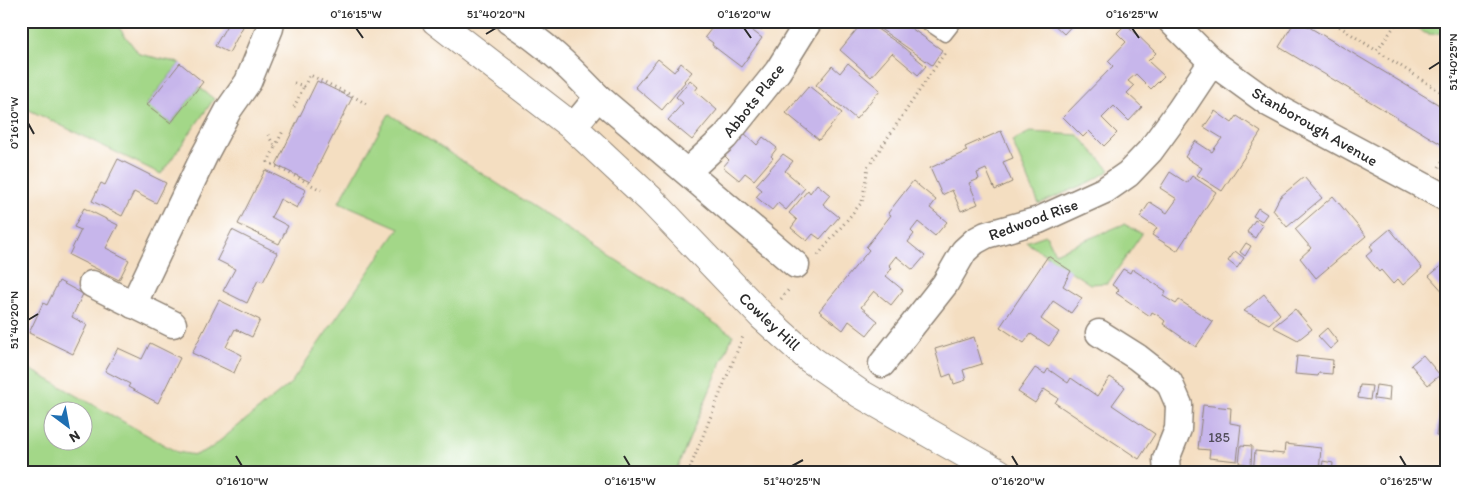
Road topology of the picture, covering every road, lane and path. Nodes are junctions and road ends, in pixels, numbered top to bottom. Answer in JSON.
{"nodes":[{"id":1,"x":271,"y":21,"type":"edge"},
{"id":2,"x":436,"y":21,"type":"edge"},
{"id":3,"x":510,"y":21,"type":"edge"},
{"id":4,"x":809,"y":21,"type":"edge"},
{"id":5,"x":924,"y":21,"type":"edge"},
{"id":6,"x":956,"y":21,"type":"edge"},
{"id":7,"x":1171,"y":21,"type":"edge"},
{"id":8,"x":1331,"y":21,"type":"edge"},
{"id":9,"x":1398,"y":21,"type":"edge"},
{"id":10,"x":945,"y":35,"type":"junction"},
{"id":11,"x":1377,"y":51,"type":"junction"},
{"id":12,"x":1212,"y":62,"type":"junction"},
{"id":13,"x":294,"y":83,"type":"dead end"},
{"id":14,"x":304,"y":86,"type":"junction"},
{"id":15,"x":1446,"y":95,"type":"edge"},
{"id":16,"x":598,"y":97,"type":"junction"},
{"id":17,"x":368,"y":106,"type":"dead end"},
{"id":18,"x":294,"y":107,"type":"dead end"},
{"id":19,"x":573,"y":127,"type":"junction"},
{"id":20,"x":283,"y":131,"type":"dead end"},
{"id":21,"x":268,"y":135,"type":"dead end"},
{"id":22,"x":275,"y":148,"type":"junction"},
{"id":23,"x":687,"y":172,"type":"junction"},
{"id":24,"x":321,"y":190,"type":"dead end"},
{"id":25,"x":1446,"y":198,"type":"edge"},
{"id":26,"x":801,"y":270,"type":"junction"},
{"id":27,"x":92,"y":284,"type":"dead end"},
{"id":28,"x":133,"y":304,"type":"junction"},
{"id":29,"x":762,"y":316,"type":"junction"},
{"id":30,"x":173,"y":324,"type":"dead end"},
{"id":31,"x":1099,"y":333,"type":"dead end"},
{"id":32,"x":882,"y":364,"type":"dead end"},
{"id":33,"x":688,"y":473,"type":"edge"},
{"id":34,"x":999,"y":473,"type":"edge"},
{"id":35,"x":1167,"y":473,"type":"edge"}],
"edges":[{"from":1,"to":28,"type":"street"},
{"from":2,"to":19,"type":"main road","name":"Cowley Hill"},
{"from":3,"to":16,"type":"street"},
{"from":4,"to":23,"type":"street","name":"Abbots Place"},
{"from":5,"to":10,"type":"lane"},
{"from":6,"to":10,"type":"lane"},
{"from":7,"to":12,"type":"street","name":"Stanborough Avenue"},
{"from":8,"to":11,"type":"path"},
{"from":9,"to":11,"type":"path"},
{"from":10,"to":26,"type":"path"},
{"from":11,"to":15,"type":"path"},
{"from":12,"to":25,"type":"street","name":"Stanborough Avenue"},
{"from":12,"to":32,"type":"street","name":"Redwood Rise"},
{"from":13,"to":14,"type":"path"},
{"from":14,"to":17,"type":"path"},
{"from":14,"to":18,"type":"path"},
{"from":16,"to":19,"type":"street"},
{"from":16,"to":23,"type":"street"},
{"from":19,"to":29,"type":"main road","name":"Cowley Hill"},
{"from":20,"to":22,"type":"path"},
{"from":21,"to":22,"type":"path"},
{"from":22,"to":24,"type":"path"},
{"from":23,"to":26,"type":"street"},
{"from":26,"to":29,"type":"path"},
{"from":27,"to":28,"type":"street"},
{"from":28,"to":30,"type":"street"},
{"from":29,"to":33,"type":"path"},
{"from":29,"to":34,"type":"main road","name":"Cowley Hill"},
{"from":31,"to":35,"type":"street"}]}
